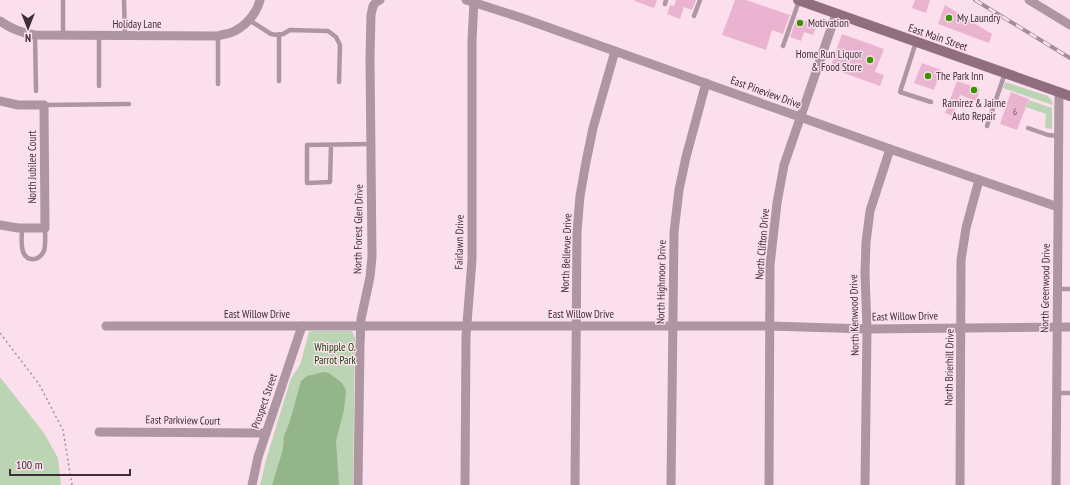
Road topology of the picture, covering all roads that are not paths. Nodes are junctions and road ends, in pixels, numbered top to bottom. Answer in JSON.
{"nodes":[{"id":1,"x":63,"y":0,"type":"edge"},
{"id":2,"x":124,"y":0,"type":"edge"},
{"id":3,"x":260,"y":0,"type":"edge"},
{"id":4,"x":700,"y":0,"type":"edge"},
{"id":5,"x":798,"y":0,"type":"edge"},
{"id":6,"x":1029,"y":0,"type":"edge"},
{"id":7,"x":377,"y":1,"type":"edge"},
{"id":8,"x":471,"y":1,"type":"edge"},
{"id":9,"x":836,"y":14,"type":"junction"},
{"id":10,"x":694,"y":16,"type":"dead end"},
{"id":11,"x":249,"y":20,"type":"junction"},
{"id":12,"x":0,"y":21,"type":"edge"},
{"id":13,"x":1070,"y":25,"type":"edge"},
{"id":14,"x":279,"y":34,"type":"junction"},
{"id":15,"x":35,"y":35,"type":"junction"},
{"id":16,"x":64,"y":35,"type":"junction"},
{"id":17,"x":99,"y":36,"type":"junction"},
{"id":18,"x":125,"y":36,"type":"junction"},
{"id":19,"x":218,"y":36,"type":"junction"},
{"id":20,"x":916,"y":42,"type":"junction"},
{"id":21,"x":783,"y":46,"type":"dead end"},
{"id":22,"x":615,"y":51,"type":"junction"},
{"id":23,"x":1005,"y":73,"type":"junction"},
{"id":24,"x":279,"y":80,"type":"dead end"},
{"id":25,"x":340,"y":82,"type":"dead end"},
{"id":26,"x":706,"y":83,"type":"junction"},
{"id":27,"x":218,"y":84,"type":"dead end"},
{"id":28,"x":100,"y":86,"type":"dead end"},
{"id":29,"x":36,"y":91,"type":"dead end"},
{"id":30,"x":1058,"y":92,"type":"junction"},
{"id":31,"x":1070,"y":96,"type":"edge"},
{"id":32,"x":0,"y":102,"type":"edge"},
{"id":33,"x":931,"y":102,"type":"dead end"},
{"id":34,"x":129,"y":104,"type":"dead end"},
{"id":35,"x":44,"y":105,"type":"junction"},
{"id":36,"x":800,"y":117,"type":"junction"},
{"id":37,"x":986,"y":126,"type":"dead end"},
{"id":38,"x":1028,"y":128,"type":"dead end"},
{"id":39,"x":1058,"y":136,"type":"junction"},
{"id":40,"x":371,"y":144,"type":"junction"},
{"id":41,"x":331,"y":145,"type":"junction"},
{"id":42,"x":890,"y":149,"type":"junction"},
{"id":43,"x":979,"y":180,"type":"junction"},
{"id":44,"x":1058,"y":207,"type":"junction"},
{"id":45,"x":0,"y":225,"type":"edge"},
{"id":46,"x":22,"y":228,"type":"junction"},
{"id":47,"x":45,"y":228,"type":"junction"},
{"id":48,"x":1057,"y":289,"type":"junction"},
{"id":49,"x":1070,"y":290,"type":"edge"},
{"id":50,"x":106,"y":326,"type":"dead end"},
{"id":51,"x":302,"y":326,"type":"junction"},
{"id":52,"x":361,"y":326,"type":"junction"},
{"id":53,"x":467,"y":326,"type":"junction"},
{"id":54,"x":576,"y":326,"type":"junction"},
{"id":55,"x":673,"y":326,"type":"junction"},
{"id":56,"x":769,"y":326,"type":"junction"},
{"id":57,"x":961,"y":327,"type":"junction"},
{"id":58,"x":1056,"y":327,"type":"junction"},
{"id":59,"x":1070,"y":327,"type":"edge"},
{"id":60,"x":867,"y":329,"type":"junction"},
{"id":61,"x":1056,"y":393,"type":"junction"},
{"id":62,"x":1070,"y":393,"type":"edge"},
{"id":63,"x":99,"y":432,"type":"dead end"},
{"id":64,"x":266,"y":433,"type":"junction"},
{"id":65,"x":252,"y":485,"type":"edge"},
{"id":66,"x":358,"y":485,"type":"edge"},
{"id":67,"x":465,"y":485,"type":"edge"},
{"id":68,"x":575,"y":485,"type":"edge"},
{"id":69,"x":671,"y":485,"type":"edge"},
{"id":70,"x":769,"y":485,"type":"edge"},
{"id":71,"x":865,"y":485,"type":"edge"},
{"id":72,"x":960,"y":485,"type":"edge"},
{"id":73,"x":1056,"y":485,"type":"edge"}],
"edges":[{"from":1,"to":16,"type":"lane"},
{"from":2,"to":18,"type":"lane"},
{"from":3,"to":11,"type":"street","name":"Holiday Lane"},
{"from":4,"to":10,"type":"lane"},
{"from":5,"to":9,"type":"main road","name":"East Main Street"},
{"from":5,"to":21,"type":"lane"},
{"from":6,"to":13,"type":"street"},
{"from":7,"to":40,"type":"street","name":"North Forest Glen Drive"},
{"from":8,"to":22,"type":"street","name":"East Pineview Drive"},
{"from":8,"to":53,"type":"street","name":"Fairlawn Drive"},
{"from":9,"to":20,"type":"main road","name":"East Main Street"},
{"from":9,"to":36,"type":"street","name":"North Clifton Drive"},
{"from":11,"to":14,"type":"lane"},
{"from":11,"to":19,"type":"street","name":"Holiday Lane"},
{"from":12,"to":15,"type":"street","name":"Holiday Lane"},
{"from":14,"to":24,"type":"lane"},
{"from":14,"to":25,"type":"lane"},
{"from":15,"to":16,"type":"street","name":"Holiday Lane"},
{"from":15,"to":29,"type":"lane"},
{"from":16,"to":17,"type":"street","name":"Holiday Lane"},
{"from":17,"to":18,"type":"street","name":"Holiday Lane"},
{"from":17,"to":28,"type":"lane"},
{"from":18,"to":19,"type":"street","name":"Holiday Lane"},
{"from":19,"to":27,"type":"lane"},
{"from":20,"to":23,"type":"main road","name":"East Main Street"},
{"from":20,"to":33,"type":"lane"},
{"from":22,"to":26,"type":"street","name":"East Pineview Drive"},
{"from":22,"to":54,"type":"street","name":"North Bellevue Drive"},
{"from":23,"to":30,"type":"main road","name":"East Main Street"},
{"from":23,"to":37,"type":"lane"},
{"from":26,"to":36,"type":"street","name":"East Pineview Drive"},
{"from":26,"to":55,"type":"street","name":"North Highmoor Drive"},
{"from":30,"to":31,"type":"main road","name":"East Main Street"},
{"from":30,"to":39,"type":"street","name":"North Greenwood Drive"},
{"from":32,"to":35,"type":"street"},
{"from":34,"to":35,"type":"lane"},
{"from":35,"to":47,"type":"street","name":"North Jubilee Court"},
{"from":36,"to":42,"type":"street","name":"East Pineview Drive"},
{"from":36,"to":56,"type":"street","name":"North Clifton Drive"},
{"from":38,"to":39,"type":"lane"},
{"from":39,"to":44,"type":"street","name":"North Greenwood Drive"},
{"from":40,"to":41,"type":"lane"},
{"from":40,"to":52,"type":"street","name":"North Forest Glen Drive"},
{"from":41,"to":41,"type":"lane"},
{"from":42,"to":43,"type":"street","name":"East Pineview Drive"},
{"from":42,"to":60,"type":"street","name":"North Kenwood Drive"},
{"from":43,"to":44,"type":"street","name":"East Pineview Drive"},
{"from":43,"to":57,"type":"street","name":"North Brierhill Drive"},
{"from":44,"to":48,"type":"street","name":"North Greenwood Drive"},
{"from":45,"to":46,"type":"street"},
{"from":46,"to":47,"type":"street"},
{"from":46,"to":47,"type":"lane"},
{"from":48,"to":49,"type":"lane"},
{"from":48,"to":58,"type":"street","name":"North Greenwood Drive"},
{"from":50,"to":51,"type":"street","name":"East Willow Drive"},
{"from":51,"to":52,"type":"street","name":"East Willow Drive"},
{"from":51,"to":64,"type":"street","name":"Prospect Street"},
{"from":52,"to":53,"type":"street","name":"East Willow Drive"},
{"from":52,"to":66,"type":"street","name":"North Forest Glen Drive"},
{"from":53,"to":54,"type":"street","name":"East Willow Drive"},
{"from":53,"to":67,"type":"street","name":"Fairlawn Drive"},
{"from":54,"to":55,"type":"street","name":"East Willow Drive"},
{"from":54,"to":68,"type":"street","name":"North Bellevue Drive"},
{"from":55,"to":56,"type":"street","name":"East Willow Drive"},
{"from":55,"to":69,"type":"street","name":"North Highmoor Drive"},
{"from":56,"to":60,"type":"street","name":"East Willow Drive"},
{"from":56,"to":70,"type":"street","name":"North Clifton Drive"},
{"from":57,"to":58,"type":"street","name":"East Willow Drive"},
{"from":57,"to":60,"type":"street","name":"East Willow Drive"},
{"from":57,"to":72,"type":"street","name":"North Brierhill Drive"},
{"from":58,"to":59,"type":"street","name":"East Willow Drive"},
{"from":58,"to":61,"type":"street","name":"North Greenwood Drive"},
{"from":60,"to":71,"type":"street","name":"North Kenwood Drive"},
{"from":61,"to":62,"type":"lane"},
{"from":61,"to":73,"type":"street","name":"North Greenwood Drive"},
{"from":63,"to":64,"type":"street","name":"East Parkview Court"},
{"from":64,"to":65,"type":"street","name":"Prospect Street"}]}
